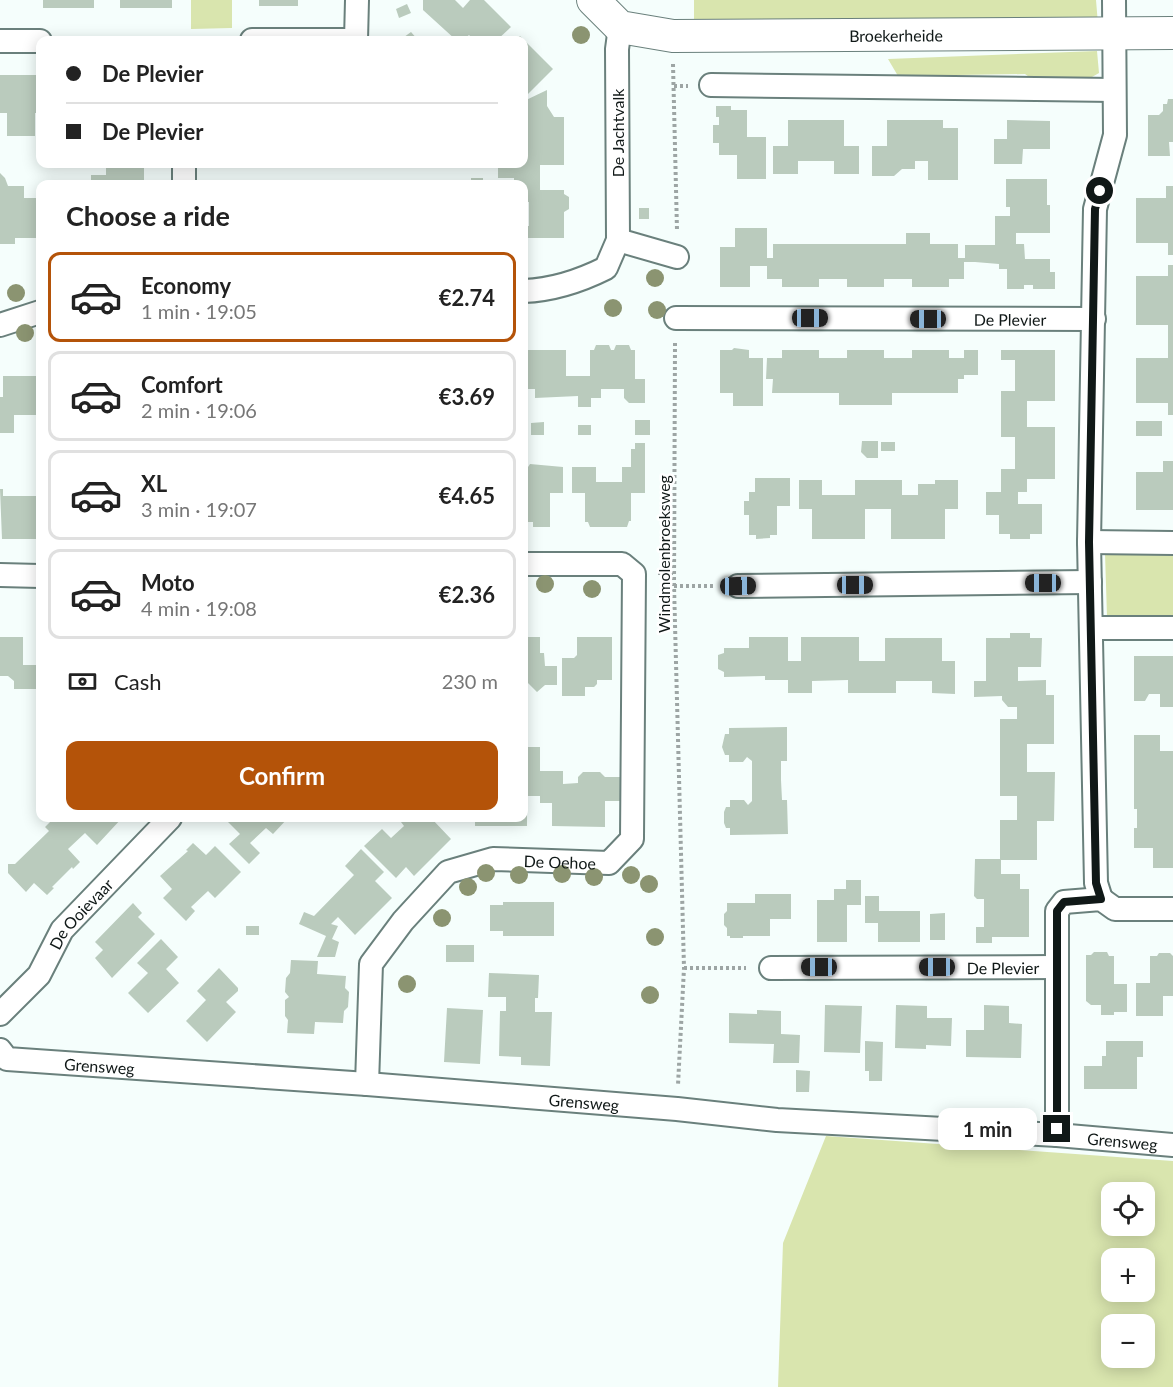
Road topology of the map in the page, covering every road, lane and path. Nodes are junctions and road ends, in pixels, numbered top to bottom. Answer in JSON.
{"nodes":[{"id":1,"x":357,"y":0,"type":"edge"},
{"id":2,"x":593,"y":0,"type":"edge"},
{"id":3,"x":1114,"y":0,"type":"edge"},
{"id":4,"x":620,"y":27,"type":"junction"},
{"id":5,"x":1173,"y":33,"type":"edge"},
{"id":6,"x":1113,"y":35,"type":"junction"},
{"id":7,"x":357,"y":36,"type":"edge"},
{"id":8,"x":673,"y":36,"type":"junction"},
{"id":9,"x":0,"y":40,"type":"edge"},
{"id":10,"x":36,"y":41,"type":"edge"},
{"id":11,"x":711,"y":85,"type":"dead end"},
{"id":12,"x":1114,"y":90,"type":"junction"},
{"id":13,"x":618,"y":240,"type":"junction"},
{"id":14,"x":677,"y":257,"type":"joint"},
{"id":15,"x":528,"y":291,"type":"edge"},
{"id":16,"x":36,"y":313,"type":"edge"},
{"id":17,"x":676,"y":318,"type":"joint"},
{"id":18,"x":1094,"y":320,"type":"junction"},
{"id":19,"x":0,"y":325,"type":"edge"},
{"id":20,"x":1089,"y":542,"type":"junction"},
{"id":21,"x":1173,"y":543,"type":"edge"},
{"id":22,"x":528,"y":564,"type":"edge"},
{"id":23,"x":0,"y":575,"type":"edge"},
{"id":24,"x":36,"y":576,"type":"edge"},
{"id":25,"x":1090,"y":582,"type":"junction"},
{"id":26,"x":674,"y":586,"type":"junction"},
{"id":27,"x":738,"y":586,"type":"joint"},
{"id":28,"x":1092,"y":628,"type":"junction"},
{"id":29,"x":1173,"y":628,"type":"edge"},
{"id":30,"x":166,"y":822,"type":"edge"},
{"id":31,"x":1101,"y":899,"type":"junction"},
{"id":32,"x":1173,"y":909,"type":"edge"},
{"id":33,"x":1056,"y":967,"type":"junction"},
{"id":34,"x":771,"y":968,"type":"joint"},
{"id":35,"x":684,"y":969,"type":"junction"},
{"id":36,"x":0,"y":1014,"type":"edge"},
{"id":37,"x":0,"y":1050,"type":"edge"},
{"id":38,"x":366,"y":1084,"type":"junction"},
{"id":39,"x":677,"y":1108,"type":"junction"},
{"id":40,"x":1057,"y":1135,"type":"junction"},
{"id":41,"x":1173,"y":1145,"type":"edge"}],
"edges":[{"from":1,"to":7,"type":"street"},
{"from":2,"to":4,"type":"street"},
{"from":3,"to":6,"type":"street"},
{"from":4,"to":8,"type":"street","name":"Broekerheide"},
{"from":4,"to":13,"type":"street","name":"De Jachtvalk"},
{"from":5,"to":6,"type":"street","name":"Broekerheide"},
{"from":6,"to":8,"type":"street","name":"Broekerheide"},
{"from":6,"to":12,"type":"street"},
{"from":8,"to":14,"type":"path"},
{"from":9,"to":10,"type":"street"},
{"from":11,"to":12,"type":"street"},
{"from":12,"to":18,"type":"street"},
{"from":13,"to":14,"type":"street"},
{"from":13,"to":15,"type":"street","name":"De Jachtvalk"},
{"from":16,"to":19,"type":"street"},
{"from":17,"to":18,"type":"street","name":"De Plevier"},
{"from":17,"to":26,"type":"path","name":"Windmolenbroeksweg"},
{"from":18,"to":20,"type":"street"},
{"from":20,"to":21,"type":"street"},
{"from":20,"to":25,"type":"street"},
{"from":22,"to":38,"type":"street","name":"De Oehoe"},
{"from":23,"to":24,"type":"street"},
{"from":25,"to":27,"type":"street"},
{"from":25,"to":28,"type":"street"},
{"from":26,"to":27,"type":"path"},
{"from":26,"to":35,"type":"path","name":"Windmolenbroeksweg"},
{"from":28,"to":29,"type":"street"},
{"from":28,"to":31,"type":"street"},
{"from":30,"to":36,"type":"street","name":"De Ooievaar"},
{"from":31,"to":32,"type":"street","name":"De Plevier"},
{"from":31,"to":33,"type":"street","name":"De Plevier"},
{"from":33,"to":34,"type":"street","name":"De Plevier"},
{"from":33,"to":40,"type":"street","name":"De Plevier"},
{"from":34,"to":35,"type":"path"},
{"from":35,"to":39,"type":"path","name":"Windmolenbroeksweg"},
{"from":37,"to":38,"type":"street","name":"Grensweg"},
{"from":38,"to":39,"type":"street","name":"Grensweg"},
{"from":39,"to":40,"type":"street","name":"Grensweg"},
{"from":40,"to":41,"type":"street","name":"Grensweg"}]}
